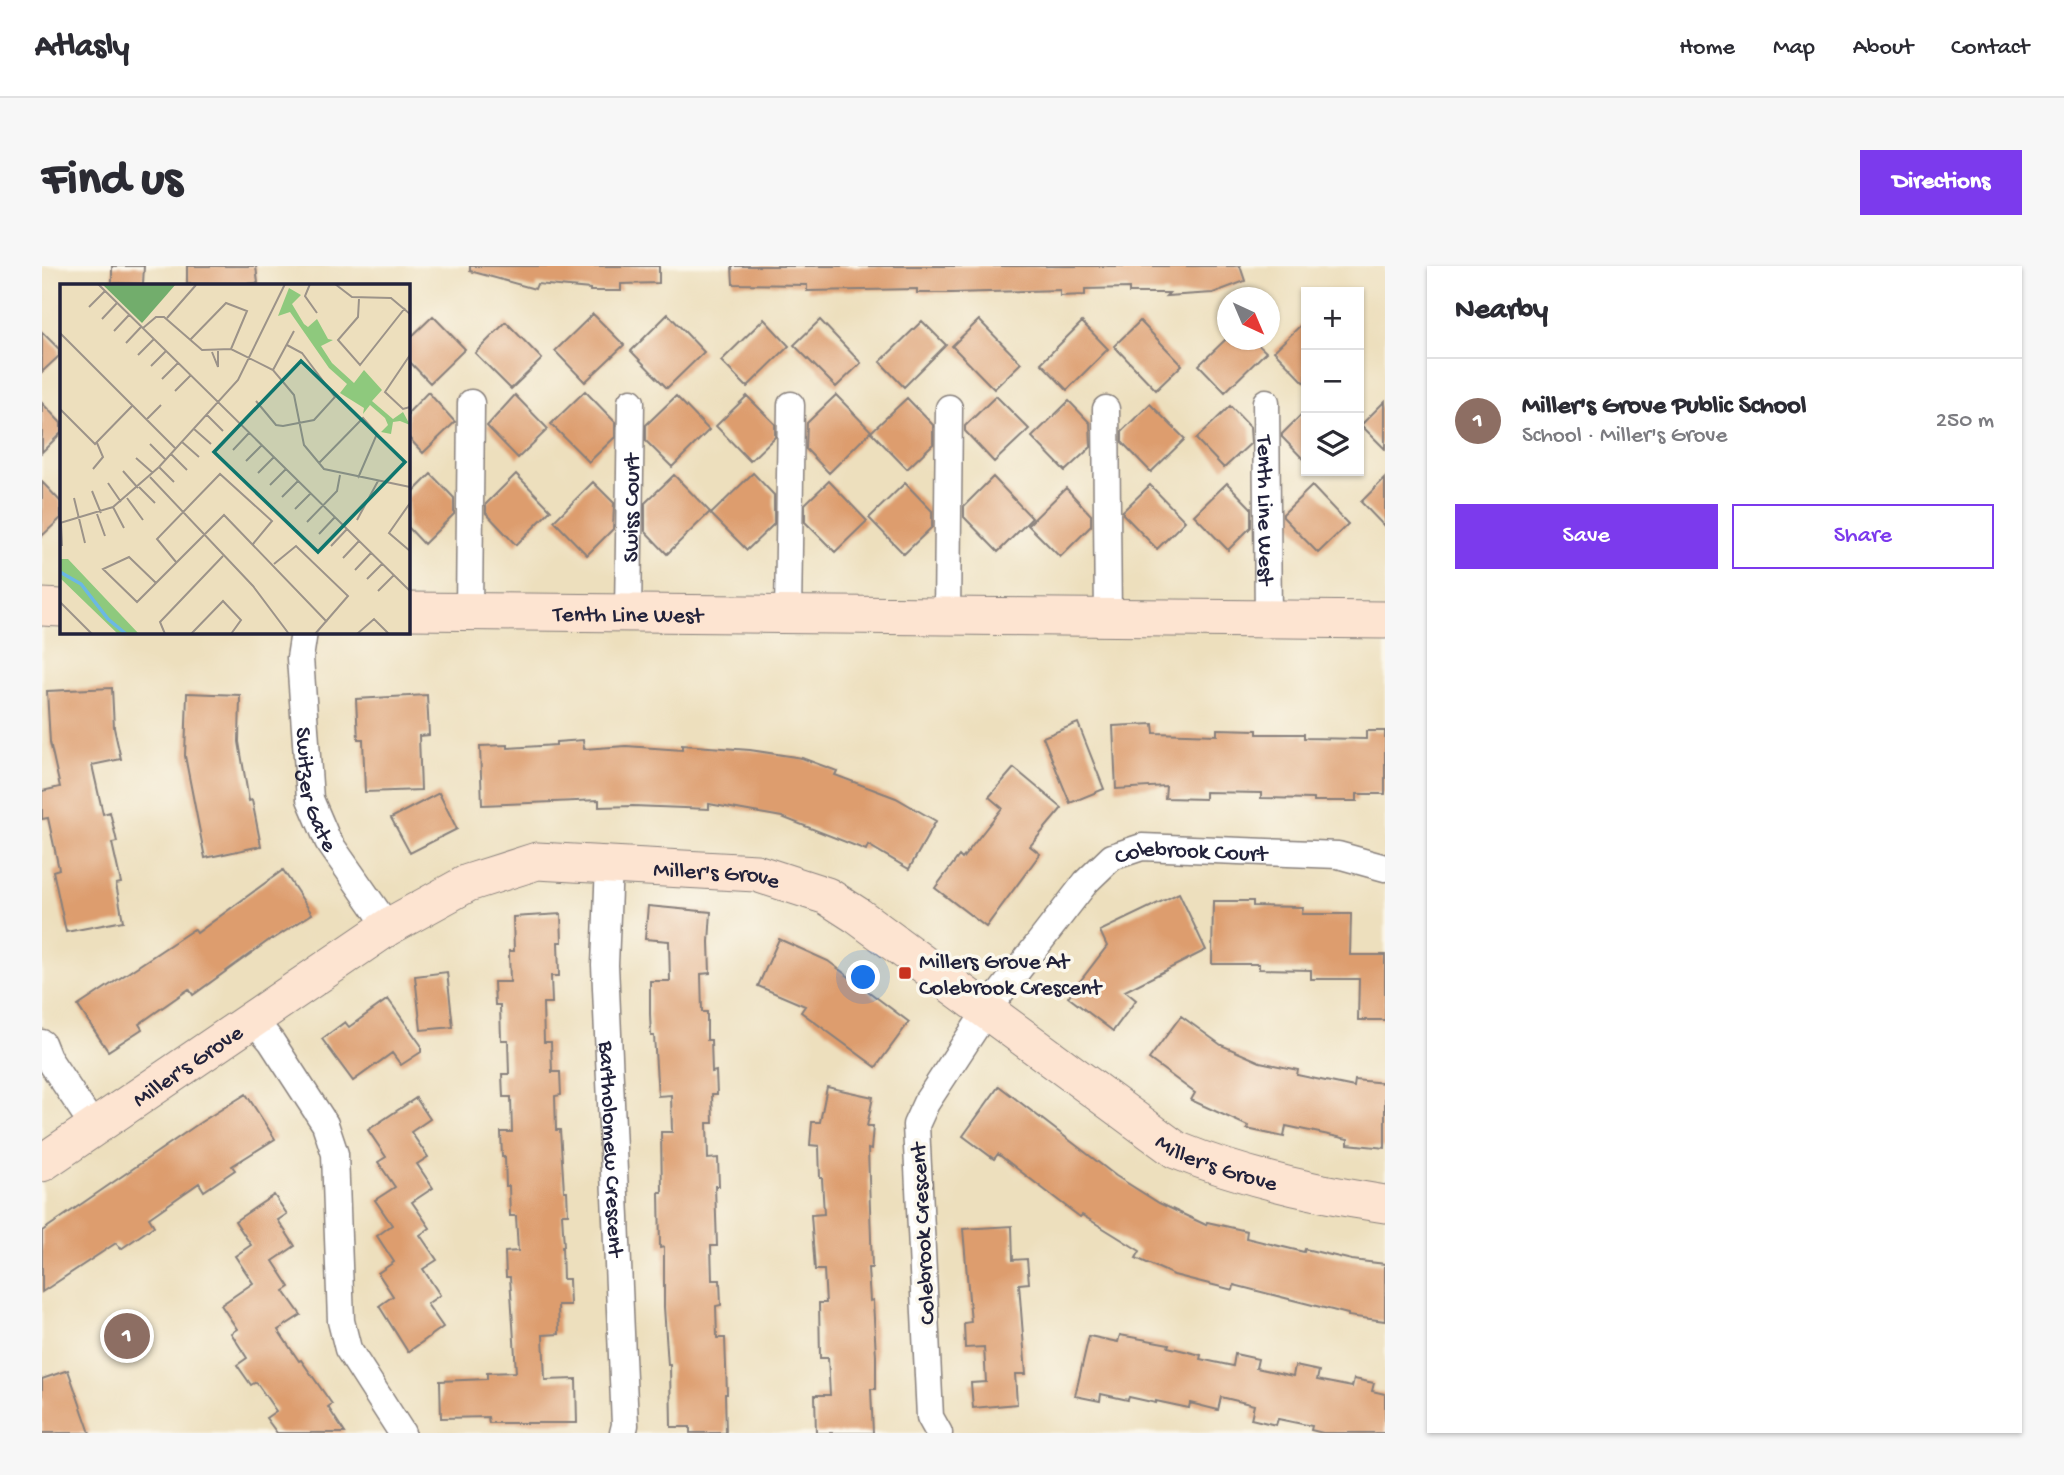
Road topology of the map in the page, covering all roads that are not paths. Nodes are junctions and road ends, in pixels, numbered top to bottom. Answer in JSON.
{"nodes":[{"id":1,"x":631,"y":402,"type":"dead end"},
{"id":2,"x":1266,"y":402,"type":"dead end"},
{"id":3,"x":471,"y":403,"type":"dead end"},
{"id":4,"x":791,"y":405,"type":"dead end"},
{"id":5,"x":949,"y":408,"type":"dead end"},
{"id":6,"x":1106,"y":409,"type":"dead end"},
{"id":7,"x":42,"y":607,"type":"edge"},
{"id":8,"x":60,"y":608,"type":"edge"},
{"id":9,"x":410,"y":611,"type":"edge"},
{"id":10,"x":469,"y":612,"type":"junction"},
{"id":11,"x":628,"y":613,"type":"junction"},
{"id":12,"x":788,"y":615,"type":"junction"},
{"id":13,"x":947,"y":617,"type":"junction"},
{"id":14,"x":1108,"y":618,"type":"junction"},
{"id":15,"x":1268,"y":619,"type":"junction"},
{"id":16,"x":1385,"y":620,"type":"edge"},
{"id":17,"x":304,"y":634,"type":"edge"},
{"id":18,"x":609,"y":864,"type":"junction"},
{"id":19,"x":1385,"y":869,"type":"edge"},
{"id":20,"x":388,"y":927,"type":"junction"},
{"id":21,"x":987,"y":1010,"type":"junction"},
{"id":22,"x":253,"y":1020,"type":"junction"},
{"id":23,"x":42,"y":1043,"type":"edge"},
{"id":24,"x":94,"y":1127,"type":"junction"},
{"id":25,"x":42,"y":1163,"type":"edge"},
{"id":26,"x":1385,"y":1205,"type":"edge"},
{"id":27,"x":402,"y":1433,"type":"edge"},
{"id":28,"x":623,"y":1433,"type":"edge"},
{"id":29,"x":939,"y":1433,"type":"edge"}],
"edges":[{"from":1,"to":11,"type":"street","name":"Swiss Court"},
{"from":2,"to":15,"type":"street","name":"Tenth Line West"},
{"from":3,"to":10,"type":"street"},
{"from":4,"to":12,"type":"street"},
{"from":5,"to":13,"type":"street"},
{"from":6,"to":14,"type":"street"},
{"from":7,"to":8,"type":"street"},
{"from":9,"to":10,"type":"street","name":"Tenth Line West"},
{"from":10,"to":11,"type":"street","name":"Tenth Line West"},
{"from":11,"to":12,"type":"street","name":"Tenth Line West"},
{"from":12,"to":13,"type":"street","name":"Tenth Line West"},
{"from":13,"to":14,"type":"street","name":"Tenth Line West"},
{"from":14,"to":15,"type":"street","name":"Tenth Line West"},
{"from":15,"to":16,"type":"street","name":"Tenth Line West"},
{"from":17,"to":20,"type":"street","name":"Switzer Gate"},
{"from":18,"to":20,"type":"street","name":"Miller's Grove"},
{"from":18,"to":21,"type":"street","name":"Miller's Grove"},
{"from":18,"to":28,"type":"street","name":"Bartholomew Crescent"},
{"from":19,"to":21,"type":"street","name":"Colebrook Court"},
{"from":20,"to":22,"type":"street","name":"Miller's Grove"},
{"from":21,"to":26,"type":"street","name":"Miller's Grove"},
{"from":21,"to":29,"type":"street","name":"Colebrook Crescent"},
{"from":22,"to":24,"type":"street","name":"Miller's Grove"},
{"from":22,"to":27,"type":"street"},
{"from":23,"to":24,"type":"street"},
{"from":24,"to":25,"type":"street","name":"Miller's Grove"}]}
